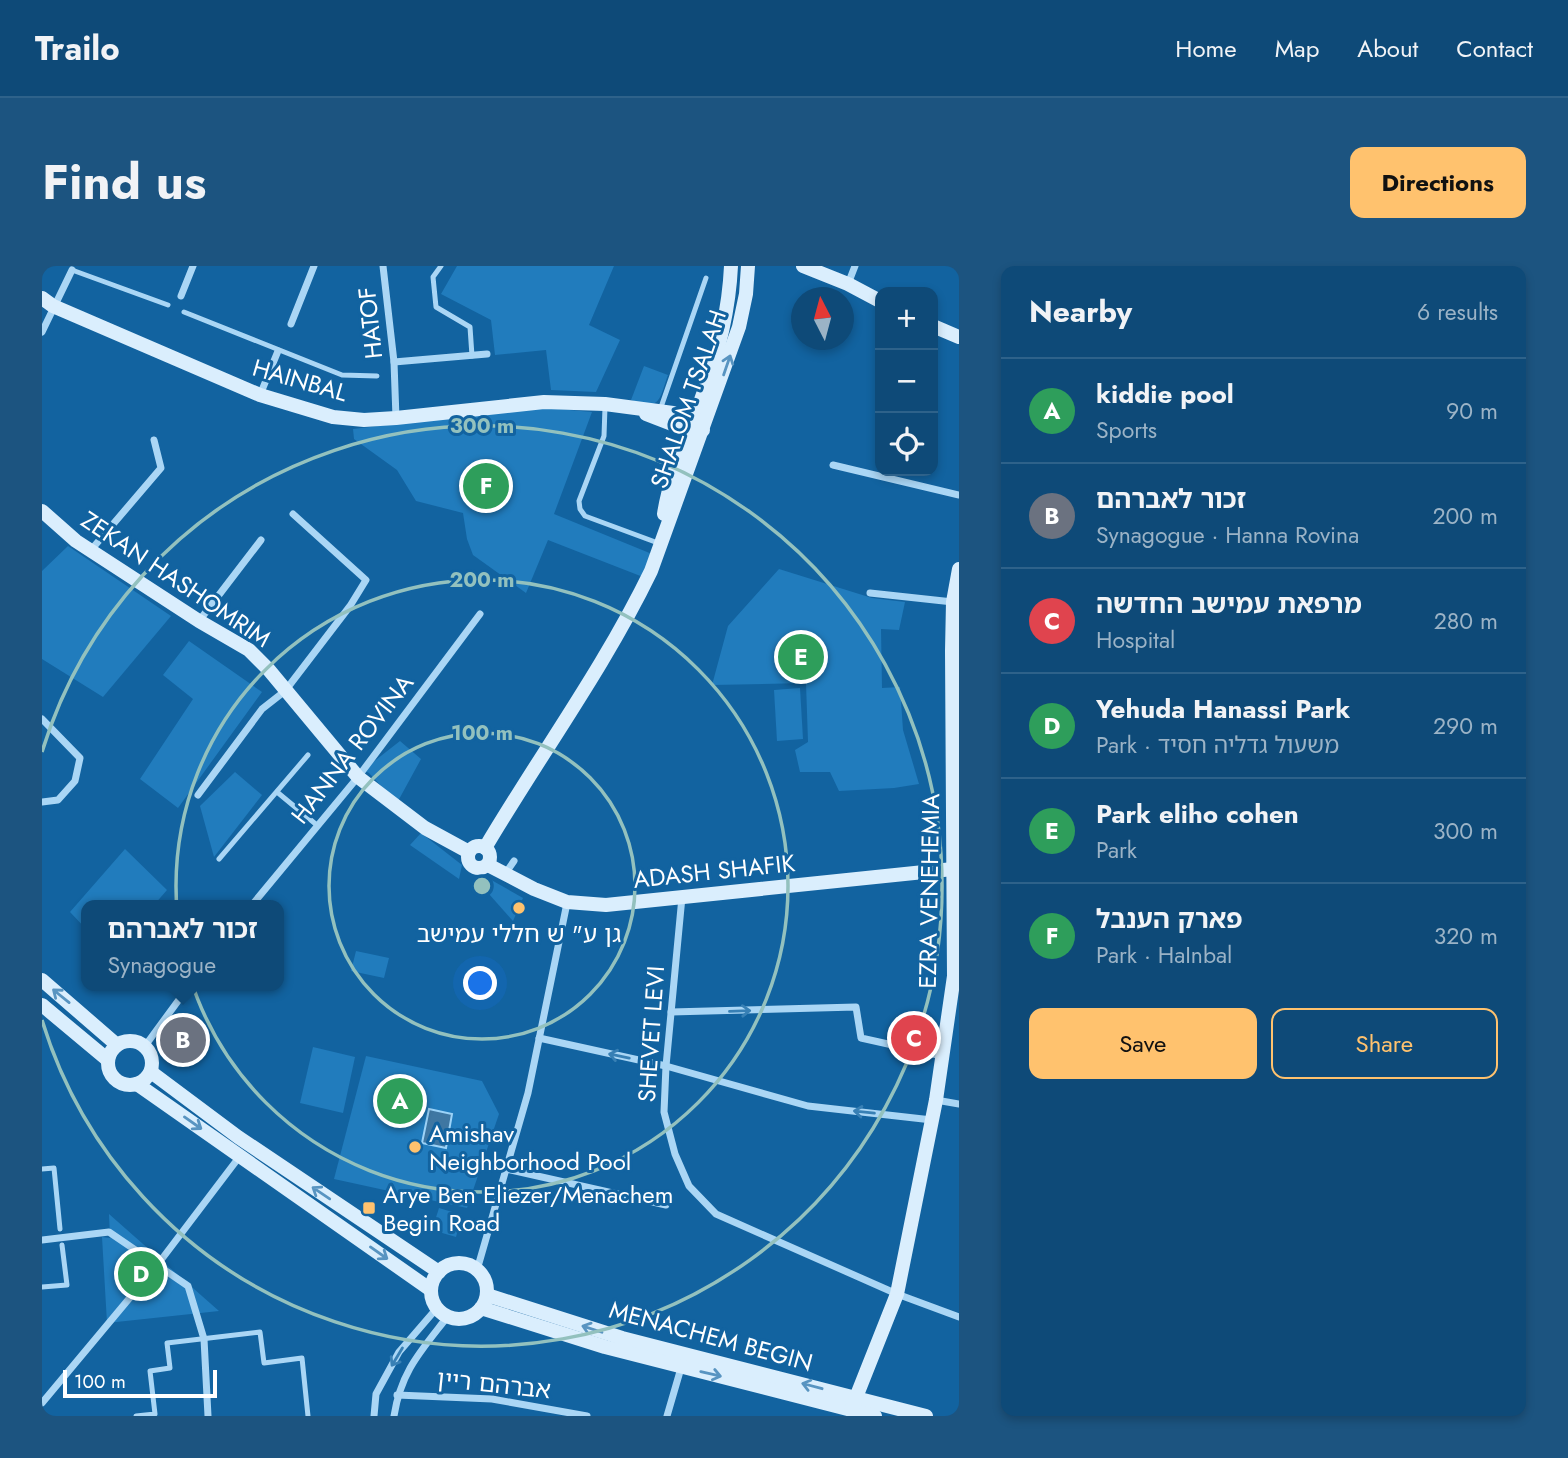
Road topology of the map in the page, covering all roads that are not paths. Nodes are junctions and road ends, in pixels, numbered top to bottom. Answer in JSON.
{"nodes":[{"id":1,"x":193,"y":266,"type":"edge"},
{"id":2,"x":314,"y":266,"type":"edge"},
{"id":3,"x":383,"y":266,"type":"edge"},
{"id":4,"x":441,"y":266,"type":"edge"},
{"id":5,"x":731,"y":266,"type":"edge"},
{"id":6,"x":747,"y":266,"type":"edge"},
{"id":7,"x":803,"y":266,"type":"edge"},
{"id":8,"x":855,"y":266,"type":"edge"},
{"id":9,"x":72,"y":270,"type":"joint"},
{"id":10,"x":706,"y":278,"type":"dead end"},
{"id":11,"x":848,"y":284,"type":"junction"},
{"id":12,"x":181,"y":296,"type":"dead end"},
{"id":13,"x":875,"y":298,"type":"edge"},
{"id":14,"x":47,"y":302,"type":"edge"},
{"id":15,"x":168,"y":305,"type":"dead end"},
{"id":16,"x":184,"y":312,"type":"dead end"},
{"id":17,"x":291,"y":324,"type":"dead end"},
{"id":18,"x":938,"y":328,"type":"edge"},
{"id":19,"x":42,"y":332,"type":"edge"},
{"id":20,"x":959,"y":337,"type":"edge"},
{"id":21,"x":278,"y":351,"type":"junction"},
{"id":22,"x":487,"y":354,"type":"dead end"},
{"id":23,"x":472,"y":356,"type":"junction"},
{"id":24,"x":394,"y":362,"type":"junction"},
{"id":25,"x":377,"y":376,"type":"dead end"},
{"id":26,"x":704,"y":393,"type":"junction"},
{"id":27,"x":260,"y":395,"type":"junction"},
{"id":28,"x":605,"y":404,"type":"junction"},
{"id":29,"x":631,"y":409,"type":"junction"},
{"id":30,"x":663,"y":411,"type":"junction"},
{"id":31,"x":396,"y":418,"type":"junction"},
{"id":32,"x":696,"y":427,"type":"junction"},
{"id":33,"x":155,"y":440,"type":"dead end"},
{"id":34,"x":833,"y":465,"type":"dead end"},
{"id":35,"x":959,"y":495,"type":"edge"},
{"id":36,"x":42,"y":511,"type":"edge"},
{"id":37,"x":293,"y":514,"type":"dead end"},
{"id":38,"x":261,"y":540,"type":"dead end"},
{"id":39,"x":661,"y":544,"type":"junction"},
{"id":40,"x":91,"y":550,"type":"junction"},
{"id":41,"x":959,"y":569,"type":"edge"},
{"id":42,"x":870,"y":593,"type":"dead end"},
{"id":43,"x":953,"y":602,"type":"junction"},
{"id":44,"x":480,"y":614,"type":"dead end"},
{"id":45,"x":199,"y":621,"type":"junction"},
{"id":46,"x":285,"y":691,"type":"junction"},
{"id":47,"x":42,"y":719,"type":"edge"},
{"id":48,"x":308,"y":755,"type":"dead end"},
{"id":49,"x":358,"y":777,"type":"junction"},
{"id":50,"x":277,"y":792,"type":"junction"},
{"id":51,"x":198,"y":795,"type":"dead end"},
{"id":52,"x":42,"y":802,"type":"edge"},
{"id":53,"x":318,"y":826,"type":"junction"},
{"id":54,"x":485,"y":848,"type":"junction"},
{"id":55,"x":469,"y":852,"type":"junction"},
{"id":56,"x":219,"y":859,"type":"dead end"},
{"id":57,"x":514,"y":861,"type":"dead end"},
{"id":58,"x":488,"y":864,"type":"junction"},
{"id":59,"x":953,"y":869,"type":"junction"},
{"id":60,"x":505,"y":874,"type":"junction"},
{"id":61,"x":682,"y":897,"type":"junction"},
{"id":62,"x":256,"y":900,"type":"edge"},
{"id":63,"x":567,"y":902,"type":"junction"},
{"id":64,"x":42,"y":981,"type":"edge"},
{"id":65,"x":185,"y":991,"type":"edge"},
{"id":66,"x":42,"y":1005,"type":"edge"},
{"id":67,"x":671,"y":1012,"type":"junction"},
{"id":68,"x":538,"y":1038,"type":"junction"},
{"id":69,"x":117,"y":1045,"type":"junction"},
{"id":70,"x":145,"y":1045,"type":"junction"},
{"id":71,"x":942,"y":1055,"type":"junction"},
{"id":72,"x":108,"y":1060,"type":"junction"},
{"id":73,"x":666,"y":1066,"type":"junction"},
{"id":74,"x":151,"y":1072,"type":"junction"},
{"id":75,"x":137,"y":1084,"type":"junction"},
{"id":76,"x":936,"y":1100,"type":"junction"},
{"id":77,"x":959,"y":1104,"type":"edge"},
{"id":78,"x":932,"y":1120,"type":"junction"},
{"id":79,"x":240,"y":1156,"type":"junction"},
{"id":80,"x":42,"y":1168,"type":"edge"},
{"id":81,"x":506,"y":1169,"type":"junction"},
{"id":82,"x":666,"y":1205,"type":"dead end"},
{"id":83,"x":60,"y":1229,"type":"dead end"},
{"id":84,"x":42,"y":1240,"type":"edge"},
{"id":85,"x":62,"y":1245,"type":"dead end"},
{"id":86,"x":159,"y":1264,"type":"junction"},
{"id":87,"x":477,"y":1270,"type":"junction"},
{"id":88,"x":439,"y":1272,"type":"junction"},
{"id":89,"x":42,"y":1287,"type":"edge"},
{"id":90,"x":431,"y":1290,"type":"junction"},
{"id":91,"x":897,"y":1294,"type":"junction"},
{"id":92,"x":484,"y":1301,"type":"junction"},
{"id":93,"x":442,"y":1312,"type":"junction"},
{"id":94,"x":959,"y":1317,"type":"edge"},
{"id":95,"x":204,"y":1339,"type":"junction"},
{"id":96,"x":681,"y":1367,"type":"junction"},
{"id":97,"x":397,"y":1395,"type":"junction"},
{"id":98,"x":42,"y":1403,"type":"edge"},
{"id":99,"x":853,"y":1404,"type":"junction"},
{"id":100,"x":136,"y":1416,"type":"edge"},
{"id":101,"x":208,"y":1416,"type":"edge"},
{"id":102,"x":308,"y":1416,"type":"edge"},
{"id":103,"x":374,"y":1416,"type":"edge"},
{"id":104,"x":394,"y":1416,"type":"edge"},
{"id":105,"x":587,"y":1416,"type":"edge"},
{"id":106,"x":667,"y":1416,"type":"edge"},
{"id":107,"x":875,"y":1416,"type":"edge"},
{"id":108,"x":926,"y":1416,"type":"edge"}],
"edges":[{"from":1,"to":12,"type":"street"},
{"from":2,"to":17,"type":"street"},
{"from":3,"to":24,"type":"street","name":"HATOF"},
{"from":4,"to":23,"type":"lane"},
{"from":5,"to":26,"type":"street","name":"SHALOM TSALAH"},
{"from":32,"to":6,"type":"street","name":"SHALOM TSALAH","one_way":true},
{"from":7,"to":11,"type":"street"},
{"from":8,"to":11,"type":"street"},
{"from":9,"to":14,"type":"street"},
{"from":9,"to":15,"type":"lane"},
{"from":10,"to":30,"type":"lane"},
{"from":11,"to":13,"type":"street"},
{"from":14,"to":19,"type":"street"},
{"from":14,"to":27,"type":"street","name":"HAINBAL"},
{"from":16,"to":21,"type":"lane"},
{"from":18,"to":20,"type":"street"},
{"from":21,"to":25,"type":"lane"},
{"from":21,"to":27,"type":"street"},
{"from":22,"to":23,"type":"street"},
{"from":23,"to":24,"type":"street"},
{"from":24,"to":31,"type":"street","name":"HATOF"},
{"from":26,"to":30,"type":"street"},
{"from":26,"to":32,"type":"street","name":"SHALOM TSALAH"},
{"from":27,"to":31,"type":"street","name":"HAINBAL"},
{"from":28,"to":29,"type":"street","name":"HAINBAL"},
{"from":28,"to":31,"type":"street","name":"HAINBAL"},
{"from":28,"to":39,"type":"lane"},
{"from":29,"to":30,"type":"street"},
{"from":29,"to":32,"type":"street"},
{"from":30,"to":32,"type":"street"},
{"from":32,"to":39,"type":"street","name":"SHALOM TSALAH"},
{"from":33,"to":40,"type":"street"},
{"from":34,"to":35,"type":"street"},
{"from":36,"to":40,"type":"street","name":"ZEKAN HASHOMRIM"},
{"from":37,"to":46,"type":"street"},
{"from":38,"to":45,"type":"street"},
{"from":39,"to":54,"type":"street","name":"SHALOM TSALAH"},
{"from":40,"to":45,"type":"street","name":"ZEKAN HASHOMRIM"},
{"from":41,"to":43,"type":"street","name":"EZRA VENEHEMIA"},
{"from":42,"to":43,"type":"street"},
{"from":43,"to":59,"type":"street","name":"EZRA VENEHEMIA"},
{"from":44,"to":49,"type":"street","name":"HANNA ROVINA"},
{"from":45,"to":46,"type":"street","name":"ZEKAN HASHOMRIM"},
{"from":46,"to":49,"type":"street","name":"ZEKAN HASHOMRIM"},
{"from":46,"to":51,"type":"street"},
{"from":47,"to":52,"type":"street"},
{"from":48,"to":50,"type":"lane"},
{"from":49,"to":53,"type":"street","name":"HANNA ROVINA"},
{"from":49,"to":55,"type":"street","name":"ZEKAN HASHOMRIM"},
{"from":50,"to":53,"type":"lane"},
{"from":50,"to":56,"type":"lane"},
{"from":53,"to":62,"type":"street","name":"HANNA ROVINA"},
{"from":54,"to":55,"type":"street"},
{"from":54,"to":58,"type":"street"},
{"from":55,"to":58,"type":"street"},
{"from":57,"to":60,"type":"street"},
{"from":58,"to":60,"type":"street","name":"ADASH SHAFIK"},
{"from":59,"to":61,"type":"street","name":"ADASH SHAFIK"},
{"from":59,"to":71,"type":"street","name":"EZRA VENEHEMIA"},
{"from":60,"to":63,"type":"street","name":"ADASH SHAFIK"},
{"from":61,"to":63,"type":"street","name":"ADASH SHAFIK"},
{"from":61,"to":67,"type":"street","name":"SHEVET LEVI"},
{"from":63,"to":68,"type":"street"},
{"from":69,"to":64,"type":"street","one_way":true},
{"from":65,"to":70,"type":"street"},
{"from":66,"to":72,"type":"street"},
{"from":67,"to":71,"type":"street","one_way":true},
{"from":67,"to":73,"type":"street","name":"SHEVET LEVI"},
{"from":73,"to":68,"type":"street","one_way":true},
{"from":68,"to":81,"type":"street"},
{"from":69,"to":70,"type":"street"},
{"from":69,"to":72,"type":"street"},
{"from":70,"to":74,"type":"street"},
{"from":71,"to":76,"type":"street","name":"EZRA VENEHEMIA"},
{"from":72,"to":75,"type":"street"},
{"from":78,"to":73,"type":"street","one_way":true},
{"from":73,"to":91,"type":"street","name":"SHEVET LEVI"},
{"from":74,"to":75,"type":"street"},
{"from":88,"to":74,"type":"street","one_way":true},
{"from":75,"to":79,"type":"street","one_way":true},
{"from":76,"to":77,"type":"street"},
{"from":76,"to":78,"type":"street","name":"EZRA VENEHEMIA"},
{"from":78,"to":91,"type":"street","name":"EZRA VENEHEMIA"},
{"from":79,"to":86,"type":"street"},
{"from":79,"to":90,"type":"street","one_way":true},
{"from":80,"to":83,"type":"lane"},
{"from":81,"to":82,"type":"street"},
{"from":81,"to":87,"type":"street"},
{"from":84,"to":86,"type":"street"},
{"from":85,"to":89,"type":"lane"},
{"from":86,"to":95,"type":"street"},
{"from":86,"to":98,"type":"street"},
{"from":87,"to":88,"type":"street"},
{"from":87,"to":92,"type":"street"},
{"from":88,"to":90,"type":"street"},
{"from":90,"to":93,"type":"street"},
{"from":91,"to":94,"type":"street","name":"SHEVET LEVI"},
{"from":91,"to":99,"type":"street","name":"EZRA VENEHEMIA"},
{"from":92,"to":93,"type":"street"},
{"from":92,"to":96,"type":"street","name":"MENACHEM BEGIN"},
{"from":99,"to":92,"type":"street","name":"MENACHEM BEGIN","one_way":true},
{"from":93,"to":97,"type":"street"},
{"from":93,"to":103,"type":"street","one_way":true},
{"from":95,"to":100,"type":"lane"},
{"from":95,"to":101,"type":"street"},
{"from":95,"to":102,"type":"lane"},
{"from":96,"to":99,"type":"street","name":"MENACHEM BEGIN","one_way":true},
{"from":96,"to":106,"type":"street"},
{"from":97,"to":104,"type":"street"},
{"from":97,"to":105,"type":"street","name":"אברהם ריין"},
{"from":99,"to":107,"type":"street","name":"MENACHEM BEGIN"},
{"from":99,"to":108,"type":"street","name":"MENACHEM BEGIN"}]}
